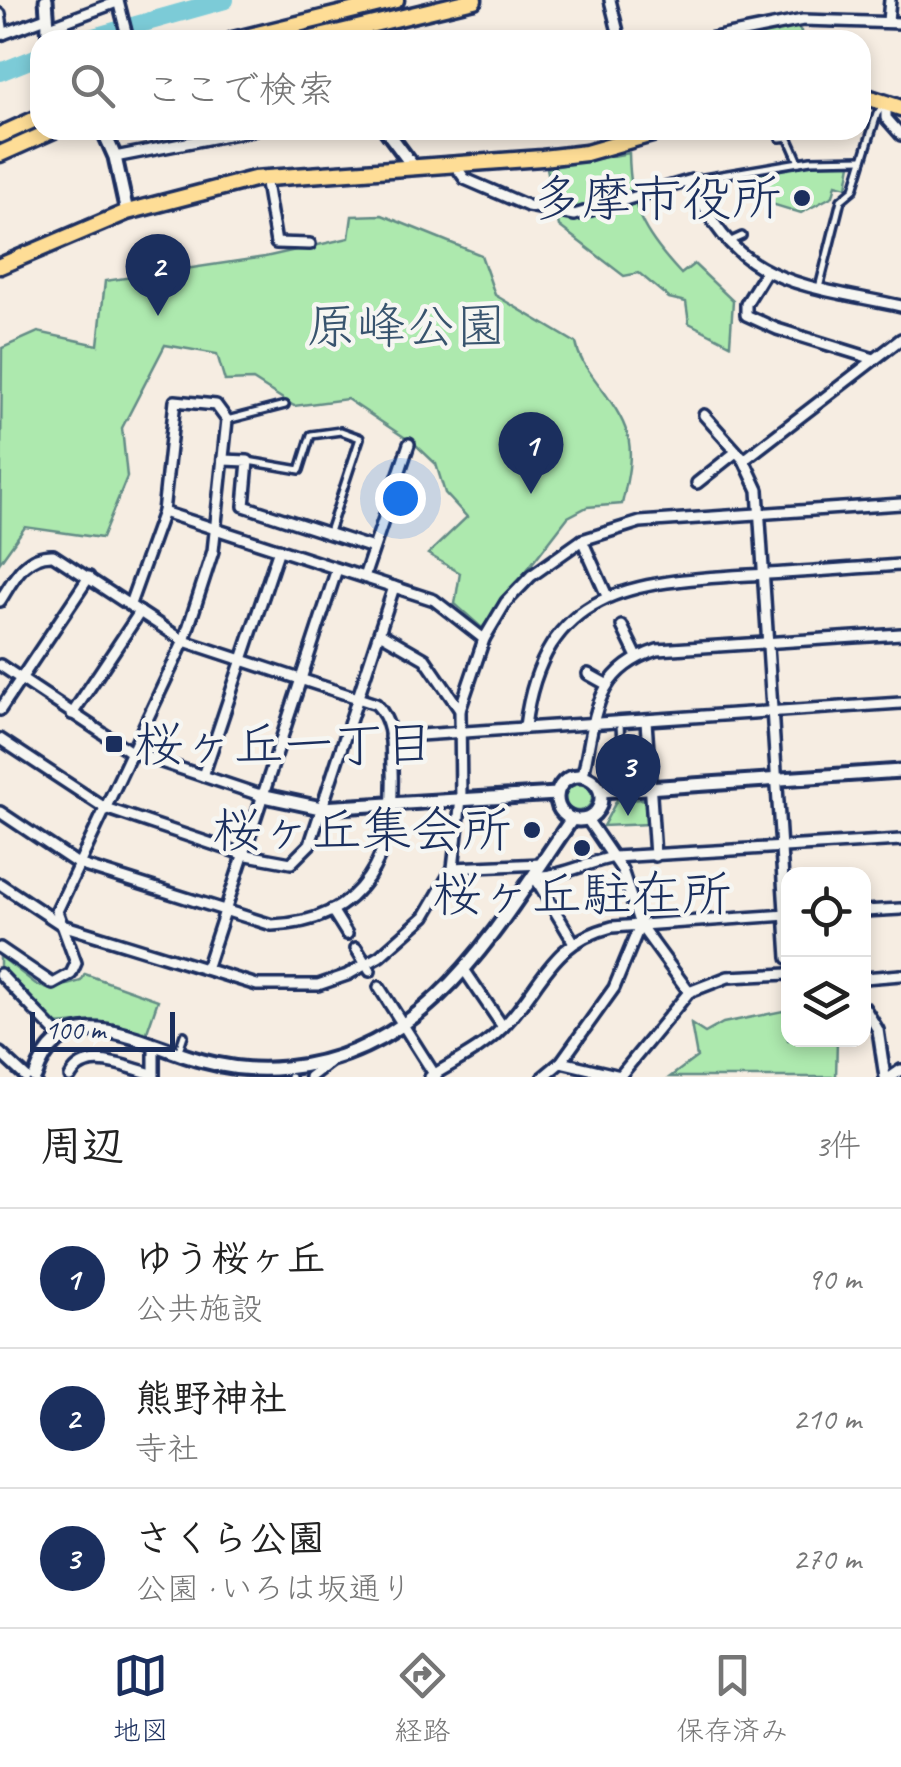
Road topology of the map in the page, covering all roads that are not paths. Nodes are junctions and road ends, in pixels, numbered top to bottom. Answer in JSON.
{"nodes":[{"id":1,"x":46,"y":0,"type":"edge"},
{"id":2,"x":396,"y":0,"type":"edge"},
{"id":3,"x":474,"y":0,"type":"edge"},
{"id":4,"x":610,"y":0,"type":"edge"},
{"id":5,"x":890,"y":0,"type":"edge"},
{"id":6,"x":118,"y":3,"type":"edge"},
{"id":7,"x":0,"y":14,"type":"edge"},
{"id":8,"x":338,"y":14,"type":"junction"},
{"id":9,"x":888,"y":22,"type":"junction"},
{"id":10,"x":901,"y":22,"type":"edge"},
{"id":11,"x":47,"y":29,"type":"edge"},
{"id":12,"x":125,"y":30,"type":"edge"},
{"id":13,"x":273,"y":30,"type":"edge"},
{"id":14,"x":342,"y":30,"type":"edge"},
{"id":15,"x":365,"y":30,"type":"edge"},
{"id":16,"x":618,"y":30,"type":"edge"},
{"id":17,"x":753,"y":30,"type":"edge"},
{"id":18,"x":30,"y":31,"type":"edge"},
{"id":19,"x":2,"y":35,"type":"edge"},
{"id":20,"x":871,"y":99,"type":"edge"},
{"id":21,"x":886,"y":103,"type":"junction"},
{"id":22,"x":901,"y":108,"type":"edge"},
{"id":23,"x":30,"y":122,"type":"edge"},
{"id":24,"x":871,"y":131,"type":"edge"},
{"id":25,"x":0,"y":135,"type":"edge"},
{"id":26,"x":901,"y":135,"type":"edge"},
{"id":27,"x":32,"y":140,"type":"edge"},
{"id":28,"x":107,"y":140,"type":"edge"},
{"id":29,"x":203,"y":140,"type":"edge"},
{"id":30,"x":394,"y":140,"type":"edge"},
{"id":31,"x":631,"y":140,"type":"edge"},
{"id":32,"x":791,"y":140,"type":"edge"},
{"id":33,"x":868,"y":140,"type":"edge"},
{"id":34,"x":0,"y":154,"type":"edge"},
{"id":35,"x":115,"y":157,"type":"junction"},
{"id":36,"x":863,"y":159,"type":"junction"},
{"id":37,"x":799,"y":162,"type":"junction"},
{"id":38,"x":453,"y":163,"type":"junction"},
{"id":39,"x":412,"y":164,"type":"junction"},
{"id":40,"x":265,"y":177,"type":"junction"},
{"id":41,"x":692,"y":180,"type":"junction"},
{"id":42,"x":127,"y":212,"type":"junction"},
{"id":43,"x":742,"y":236,"type":"dead end"},
{"id":44,"x":728,"y":243,"type":"junction"},
{"id":45,"x":310,"y":244,"type":"dead end"},
{"id":46,"x":0,"y":266,"type":"edge"},
{"id":47,"x":765,"y":273,"type":"junction"},
{"id":48,"x":819,"y":288,"type":"junction"},
{"id":49,"x":901,"y":306,"type":"edge"},
{"id":50,"x":901,"y":339,"type":"edge"},
{"id":51,"x":874,"y":359,"type":"junction"},
{"id":52,"x":285,"y":405,"type":"dead end"},
{"id":53,"x":704,"y":415,"type":"dead end"},
{"id":54,"x":227,"y":420,"type":"junction"},
{"id":55,"x":408,"y":444,"type":"dead end"},
{"id":56,"x":740,"y":456,"type":"junction"},
{"id":57,"x":223,"y":460,"type":"junction"},
{"id":58,"x":248,"y":462,"type":"junction"},
{"id":59,"x":697,"y":484,"type":"dead end"},
{"id":60,"x":901,"y":504,"type":"edge"},
{"id":61,"x":163,"y":512,"type":"junction"},
{"id":62,"x":760,"y":514,"type":"junction"},
{"id":63,"x":216,"y":528,"type":"junction"},
{"id":64,"x":329,"y":532,"type":"junction"},
{"id":65,"x":582,"y":540,"type":"junction"},
{"id":66,"x":374,"y":548,"type":"junction"},
{"id":67,"x":279,"y":549,"type":"junction"},
{"id":68,"x":901,"y":565,"type":"edge"},
{"id":69,"x":337,"y":569,"type":"junction"},
{"id":70,"x":762,"y":575,"type":"junction"},
{"id":71,"x":364,"y":577,"type":"junction"},
{"id":72,"x":89,"y":578,"type":"junction"},
{"id":73,"x":394,"y":588,"type":"junction"},
{"id":74,"x":607,"y":596,"type":"junction"},
{"id":75,"x":0,"y":602,"type":"edge"},
{"id":76,"x":130,"y":604,"type":"junction"},
{"id":77,"x":140,"y":612,"type":"junction"},
{"id":78,"x":622,"y":626,"type":"dead end"},
{"id":79,"x":380,"y":633,"type":"junction"},
{"id":80,"x":901,"y":634,"type":"edge"},
{"id":81,"x":484,"y":639,"type":"junction"},
{"id":82,"x":184,"y":642,"type":"junction"},
{"id":83,"x":769,"y":644,"type":"junction"},
{"id":84,"x":638,"y":656,"type":"junction"},
{"id":85,"x":240,"y":660,"type":"junction"},
{"id":86,"x":0,"y":665,"type":"edge"},
{"id":87,"x":588,"y":674,"type":"dead end"},
{"id":88,"x":21,"y":679,"type":"junction"},
{"id":89,"x":299,"y":681,"type":"junction"},
{"id":90,"x":606,"y":684,"type":"junction"},
{"id":91,"x":356,"y":696,"type":"junction"},
{"id":92,"x":901,"y":703,"type":"edge"},
{"id":93,"x":0,"y":710,"type":"edge"},
{"id":94,"x":460,"y":710,"type":"junction"},
{"id":95,"x":772,"y":711,"type":"junction"},
{"id":96,"x":72,"y":714,"type":"junction"},
{"id":97,"x":646,"y":720,"type":"junction"},
{"id":98,"x":620,"y":722,"type":"junction"},
{"id":99,"x":593,"y":723,"type":"junction"},
{"id":100,"x":525,"y":726,"type":"junction"},
{"id":101,"x":458,"y":731,"type":"junction"},
{"id":102,"x":390,"y":737,"type":"junction"},
{"id":103,"x":0,"y":738,"type":"edge"},
{"id":104,"x":621,"y":746,"type":"dead end"},
{"id":105,"x":131,"y":752,"type":"junction"},
{"id":106,"x":901,"y":771,"type":"edge"},
{"id":107,"x":583,"y":775,"type":"junction"},
{"id":108,"x":203,"y":776,"type":"junction"},
{"id":109,"x":776,"y":778,"type":"junction"},
{"id":110,"x":652,"y":787,"type":"junction"},
{"id":111,"x":601,"y":791,"type":"junction"},
{"id":112,"x":557,"y":794,"type":"junction"},
{"id":113,"x":260,"y":795,"type":"junction"},
{"id":114,"x":461,"y":799,"type":"junction"},
{"id":115,"x":393,"y":804,"type":"junction"},
{"id":116,"x":105,"y":808,"type":"junction"},
{"id":117,"x":320,"y":808,"type":"junction"},
{"id":118,"x":0,"y":812,"type":"edge"},
{"id":119,"x":572,"y":819,"type":"junction"},
{"id":120,"x":587,"y":819,"type":"junction"},
{"id":121,"x":901,"y":840,"type":"edge"},
{"id":122,"x":781,"y":848,"type":"junction"},
{"id":123,"x":242,"y":854,"type":"junction"},
{"id":124,"x":655,"y":856,"type":"junction"},
{"id":125,"x":614,"y":857,"type":"junction"},
{"id":126,"x":78,"y":864,"type":"junction"},
{"id":127,"x":542,"y":864,"type":"junction"},
{"id":128,"x":783,"y":867,"type":"edge"},
{"id":129,"x":453,"y":868,"type":"junction"},
{"id":130,"x":534,"y":876,"type":"junction"},
{"id":131,"x":0,"y":884,"type":"edge"},
{"id":132,"x":901,"y":909,"type":"edge"},
{"id":133,"x":332,"y":910,"type":"junction"},
{"id":134,"x":871,"y":911,"type":"edge"},
{"id":135,"x":225,"y":914,"type":"junction"},
{"id":136,"x":781,"y":915,"type":"edge"},
{"id":137,"x":62,"y":925,"type":"junction"},
{"id":138,"x":640,"y":925,"type":"junction"},
{"id":139,"x":347,"y":934,"type":"dead end"},
{"id":140,"x":573,"y":941,"type":"junction"},
{"id":141,"x":0,"y":948,"type":"edge"},
{"id":142,"x":356,"y":948,"type":"dead end"},
{"id":143,"x":368,"y":967,"type":"junction"},
{"id":144,"x":206,"y":969,"type":"junction"},
{"id":145,"x":466,"y":971,"type":"junction"},
{"id":146,"x":0,"y":974,"type":"edge"},
{"id":147,"x":781,"y":974,"type":"edge"},
{"id":148,"x":901,"y":975,"type":"edge"},
{"id":149,"x":871,"y":977,"type":"edge"},
{"id":150,"x":380,"y":987,"type":"dead end"},
{"id":151,"x":690,"y":992,"type":"junction"},
{"id":152,"x":871,"y":1019,"type":"edge"},
{"id":153,"x":402,"y":1023,"type":"junction"},
{"id":154,"x":503,"y":1027,"type":"junction"},
{"id":155,"x":184,"y":1035,"type":"dead end"},
{"id":156,"x":60,"y":1037,"type":"junction"},
{"id":157,"x":154,"y":1046,"type":"junction"},
{"id":158,"x":0,"y":1053,"type":"edge"},
{"id":159,"x":178,"y":1053,"type":"junction"},
{"id":160,"x":332,"y":1060,"type":"junction"},
{"id":161,"x":561,"y":1062,"type":"junction"},
{"id":162,"x":901,"y":1070,"type":"edge"},
{"id":163,"x":289,"y":1075,"type":"edge"},
{"id":164,"x":154,"y":1076,"type":"edge"},
{"id":165,"x":434,"y":1076,"type":"edge"},
{"id":166,"x":26,"y":1077,"type":"edge"},
{"id":167,"x":35,"y":1077,"type":"edge"},
{"id":168,"x":70,"y":1077,"type":"edge"},
{"id":169,"x":310,"y":1077,"type":"edge"},
{"id":170,"x":544,"y":1077,"type":"edge"},
{"id":171,"x":888,"y":1077,"type":"edge"}],
"edges":[{"from":1,"to":11,"type":"street"},
{"from":2,"to":8,"type":"main road"},
{"from":3,"to":15,"type":"main road"},
{"from":4,"to":16,"type":"street"},
{"from":5,"to":9,"type":"street"},
{"from":6,"to":11,"type":"street"},
{"from":6,"to":12,"type":"street"},
{"from":7,"to":19,"type":"street"},
{"from":8,"to":13,"type":"main road"},
{"from":8,"to":14,"type":"main road"},
{"from":9,"to":10,"type":"street"},
{"from":9,"to":17,"type":"street"},
{"from":18,"to":19,"type":"street"},
{"from":20,"to":21,"type":"main road"},
{"from":21,"to":22,"type":"main road"},
{"from":21,"to":24,"type":"lane"},
{"from":21,"to":26,"type":"street"},
{"from":23,"to":25,"type":"main road"},
{"from":27,"to":34,"type":"main road"},
{"from":28,"to":35,"type":"street"},
{"from":29,"to":35,"type":"street"},
{"from":30,"to":39,"type":"street"},
{"from":31,"to":38,"type":"main road"},
{"from":32,"to":37,"type":"lane"},
{"from":33,"to":36,"type":"lane"},
{"from":35,"to":42,"type":"street"},
{"from":36,"to":37,"type":"lane"},
{"from":36,"to":48,"type":"lane"},
{"from":37,"to":41,"type":"lane"},
{"from":38,"to":39,"type":"main road"},
{"from":38,"to":41,"type":"street"},
{"from":39,"to":40,"type":"main road"},
{"from":40,"to":42,"type":"main road"},
{"from":40,"to":45,"type":"street"},
{"from":41,"to":44,"type":"street"},
{"from":42,"to":46,"type":"main road"},
{"from":43,"to":44,"type":"lane"},
{"from":44,"to":47,"type":"street"},
{"from":47,"to":48,"type":"street"},
{"from":47,"to":51,"type":"street"},
{"from":48,"to":49,"type":"street"},
{"from":50,"to":51,"type":"street"},
{"from":51,"to":56,"type":"street"},
{"from":52,"to":54,"type":"lane"},
{"from":53,"to":56,"type":"street"},
{"from":54,"to":57,"type":"street"},
{"from":54,"to":61,"type":"street"},
{"from":55,"to":66,"type":"street"},
{"from":56,"to":59,"type":"street"},
{"from":56,"to":62,"type":"street"},
{"from":57,"to":58,"type":"street"},
{"from":57,"to":63,"type":"street"},
{"from":58,"to":64,"type":"street"},
{"from":58,"to":64,"type":"lane"},
{"from":60,"to":62,"type":"street"},
{"from":61,"to":63,"type":"street"},
{"from":61,"to":76,"type":"street"},
{"from":62,"to":65,"type":"street"},
{"from":62,"to":70,"type":"street"},
{"from":63,"to":67,"type":"street"},
{"from":63,"to":82,"type":"street"},
{"from":64,"to":66,"type":"street"},
{"from":65,"to":74,"type":"street"},
{"from":65,"to":81,"type":"street"},
{"from":66,"to":71,"type":"street"},
{"from":67,"to":69,"type":"street"},
{"from":67,"to":85,"type":"street"},
{"from":68,"to":70,"type":"street"},
{"from":69,"to":71,"type":"street"},
{"from":69,"to":89,"type":"street"},
{"from":70,"to":74,"type":"street"},
{"from":70,"to":83,"type":"street"},
{"from":71,"to":73,"type":"street"},
{"from":72,"to":75,"type":"street"},
{"from":72,"to":76,"type":"street"},
{"from":72,"to":88,"type":"street"},
{"from":73,"to":79,"type":"street"},
{"from":73,"to":81,"type":"street"},
{"from":74,"to":100,"type":"street"},
{"from":76,"to":77,"type":"street"},
{"from":77,"to":82,"type":"street"},
{"from":77,"to":96,"type":"street"},
{"from":78,"to":84,"type":"street"},
{"from":79,"to":91,"type":"street"},
{"from":79,"to":94,"type":"street"},
{"from":80,"to":83,"type":"street"},
{"from":81,"to":94,"type":"street"},
{"from":82,"to":85,"type":"street"},
{"from":82,"to":105,"type":"street"},
{"from":83,"to":84,"type":"street"},
{"from":83,"to":95,"type":"street"},
{"from":84,"to":90,"type":"street"},
{"from":85,"to":89,"type":"street"},
{"from":85,"to":108,"type":"street"},
{"from":86,"to":88,"type":"street"},
{"from":87,"to":90,"type":"street"},
{"from":88,"to":93,"type":"street"},
{"from":88,"to":96,"type":"street"},
{"from":89,"to":91,"type":"street"},
{"from":89,"to":113,"type":"street"},
{"from":90,"to":99,"type":"street"},
{"from":91,"to":102,"type":"street"},
{"from":91,"to":117,"type":"street"},
{"from":92,"to":95,"type":"street"},
{"from":94,"to":101,"type":"street"},
{"from":95,"to":97,"type":"street"},
{"from":95,"to":109,"type":"street"},
{"from":96,"to":105,"type":"street"},
{"from":97,"to":98,"type":"street"},
{"from":97,"to":110,"type":"street"},
{"from":98,"to":99,"type":"street"},
{"from":98,"to":104,"type":"lane"},
{"from":99,"to":100,"type":"street"},
{"from":99,"to":107,"type":"street"},
{"from":100,"to":101,"type":"street"},
{"from":101,"to":102,"type":"street"},
{"from":101,"to":114,"type":"street"},
{"from":102,"to":115,"type":"street"},
{"from":103,"to":116,"type":"street"},
{"from":105,"to":108,"type":"street"},
{"from":105,"to":116,"type":"street"},
{"from":106,"to":109,"type":"street"},
{"from":107,"to":111,"type":"street"},
{"from":107,"to":112,"type":"street"},
{"from":108,"to":113,"type":"street"},
{"from":109,"to":110,"type":"street"},
{"from":109,"to":122,"type":"street"},
{"from":110,"to":111,"type":"street"},
{"from":110,"to":124,"type":"street"},
{"from":111,"to":120,"type":"street"},
{"from":112,"to":114,"type":"street"},
{"from":112,"to":119,"type":"street"},
{"from":113,"to":117,"type":"street"},
{"from":113,"to":123,"type":"street"},
{"from":114,"to":115,"type":"street"},
{"from":114,"to":129,"type":"street"},
{"from":115,"to":117,"type":"street"},
{"from":115,"to":133,"type":"street"},
{"from":116,"to":123,"type":"street"},
{"from":116,"to":126,"type":"street"},
{"from":117,"to":123,"type":"street"},
{"from":118,"to":126,"type":"street"},
{"from":119,"to":120,"type":"street"},
{"from":119,"to":127,"type":"street"},
{"from":120,"to":125,"type":"street"},
{"from":121,"to":122,"type":"street"},
{"from":122,"to":124,"type":"street"},
{"from":122,"to":128,"type":"street"},
{"from":123,"to":135,"type":"street"},
{"from":124,"to":125,"type":"street"},
{"from":125,"to":130,"type":"street"},
{"from":125,"to":138,"type":"street"},
{"from":126,"to":135,"type":"street"},
{"from":126,"to":137,"type":"street"},
{"from":127,"to":129,"type":"street"},
{"from":127,"to":130,"type":"street"},
{"from":129,"to":143,"type":"street"},
{"from":130,"to":140,"type":"street"},
{"from":130,"to":145,"type":"street"},
{"from":131,"to":137,"type":"street"},
{"from":132,"to":134,"type":"street"},
{"from":133,"to":135,"type":"street"},
{"from":133,"to":139,"type":"street"},
{"from":135,"to":144,"type":"street"},
{"from":136,"to":138,"type":"street"},
{"from":137,"to":141,"type":"street"},
{"from":137,"to":144,"type":"street"},
{"from":138,"to":140,"type":"street"},
{"from":138,"to":151,"type":"street"},
{"from":138,"to":161,"type":"street"},
{"from":140,"to":154,"type":"street"},
{"from":142,"to":143,"type":"street"},
{"from":143,"to":144,"type":"street"},
{"from":145,"to":153,"type":"street"},
{"from":145,"to":154,"type":"street"},
{"from":146,"to":156,"type":"street"},
{"from":147,"to":151,"type":"street"},
{"from":148,"to":149,"type":"street"},
{"from":150,"to":153,"type":"street"},
{"from":151,"to":161,"type":"street"},
{"from":152,"to":171,"type":"street"},
{"from":153,"to":160,"type":"street"},
{"from":153,"to":165,"type":"street"},
{"from":154,"to":165,"type":"street"},
{"from":155,"to":159,"type":"lane"},
{"from":156,"to":157,"type":"street"},
{"from":156,"to":167,"type":"street"},
{"from":157,"to":159,"type":"street"},
{"from":157,"to":164,"type":"street"},
{"from":158,"to":166,"type":"street"},
{"from":159,"to":163,"type":"street"},
{"from":160,"to":163,"type":"street"},
{"from":160,"to":169,"type":"street"},
{"from":161,"to":170,"type":"street"},
{"from":162,"to":171,"type":"street"},
{"from":164,"to":168,"type":"street"}]}
